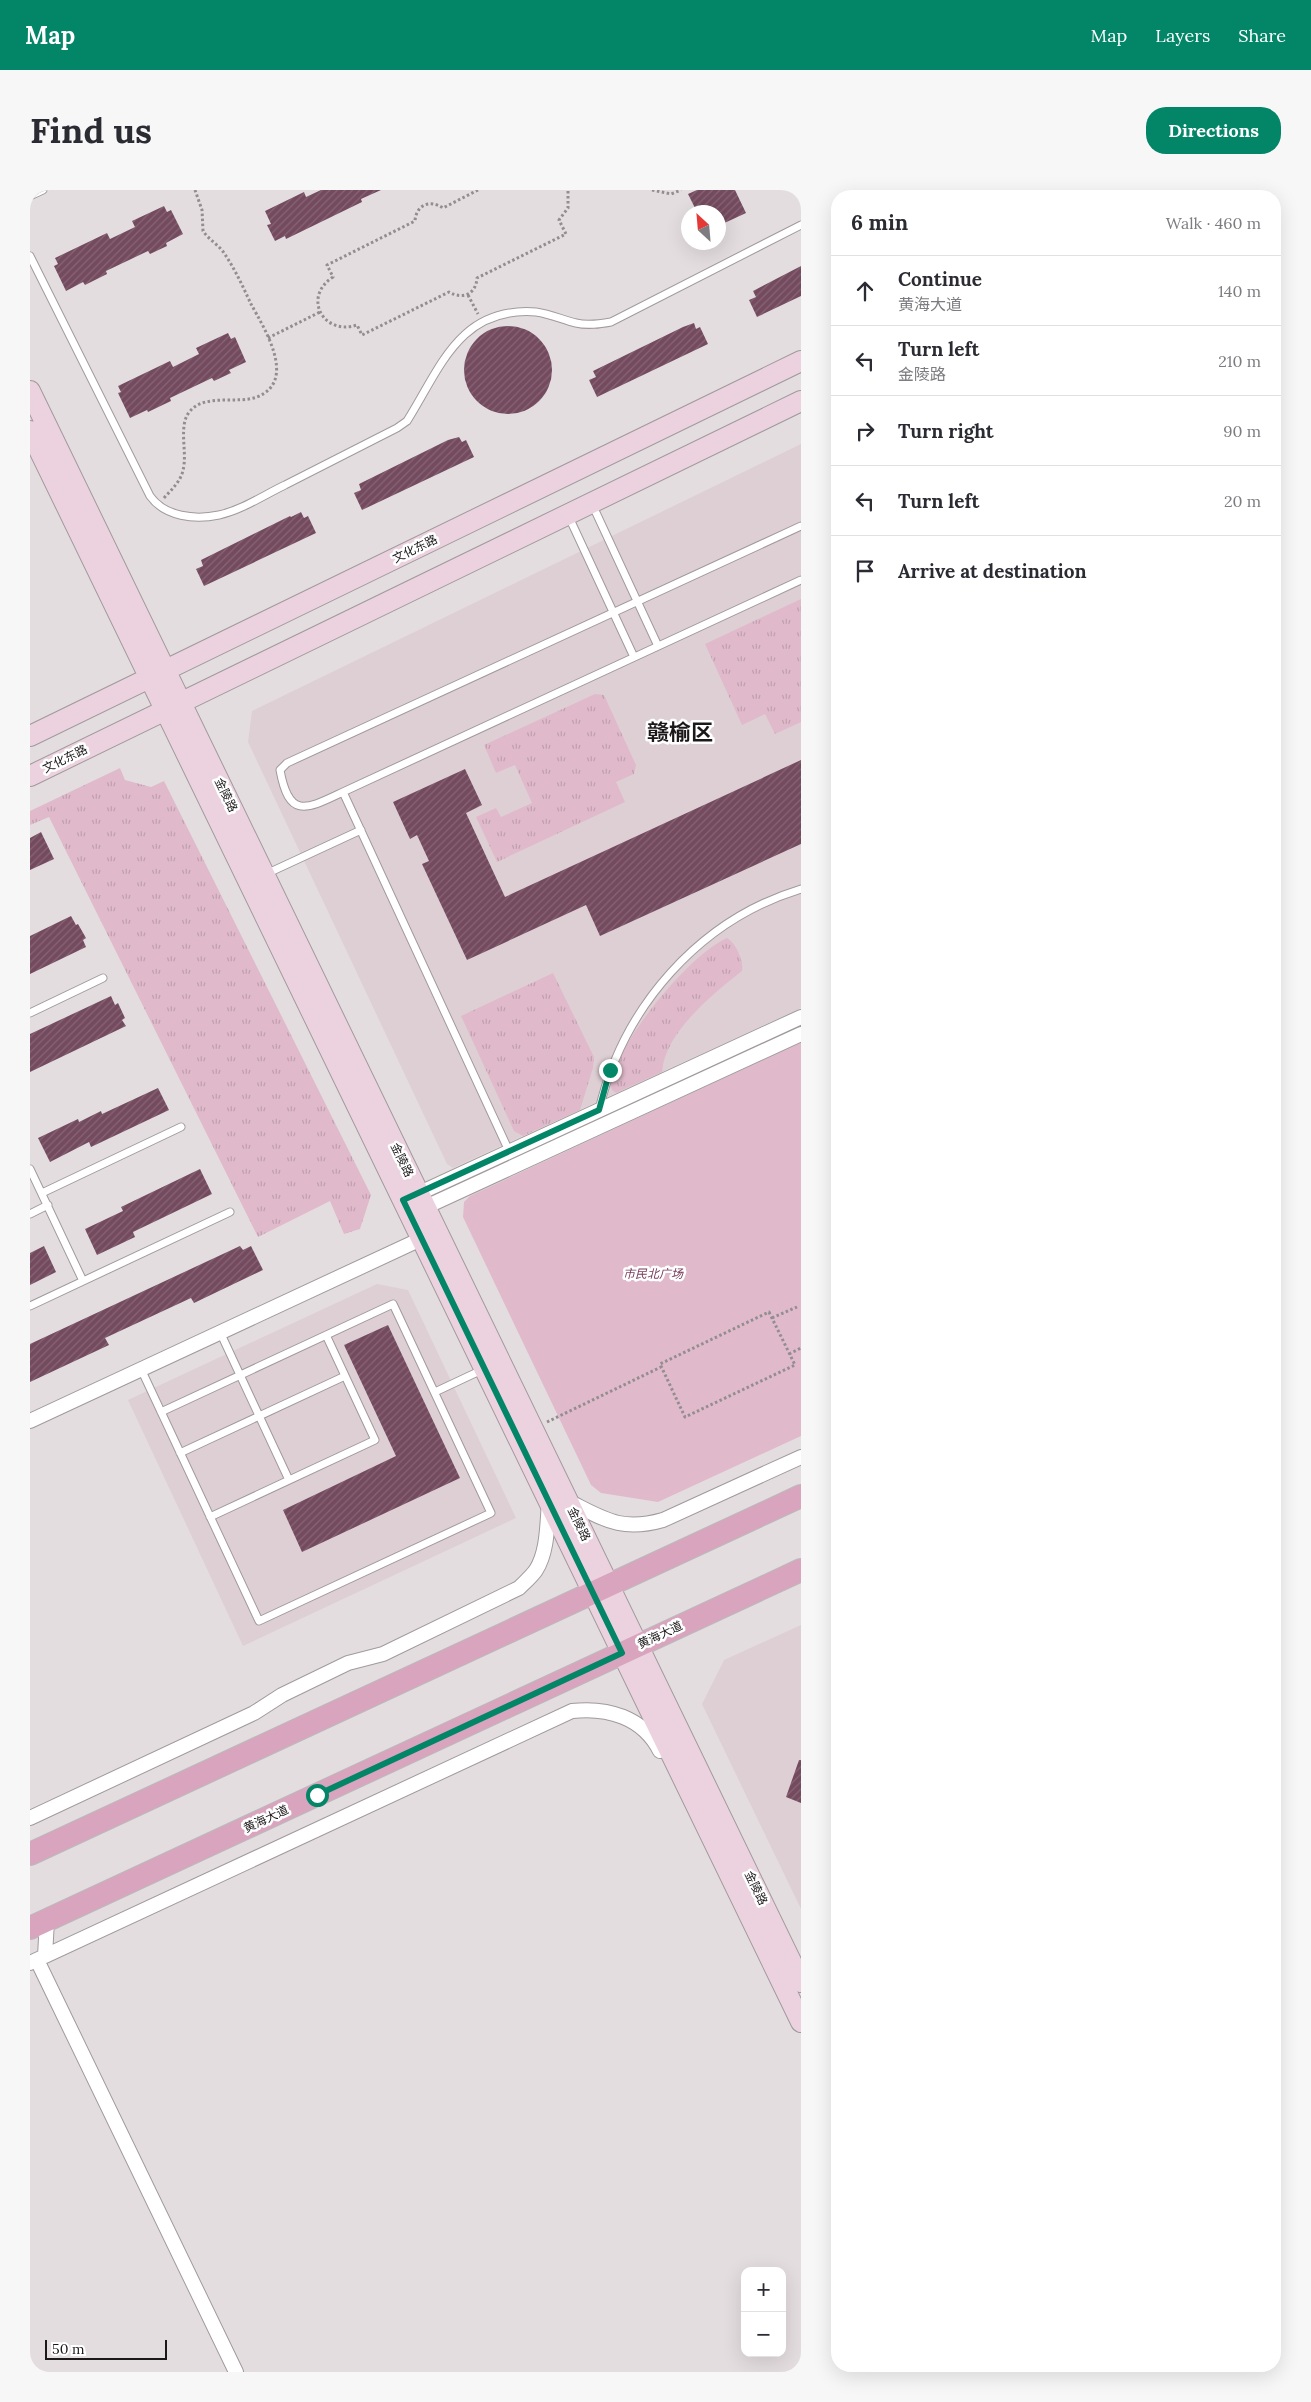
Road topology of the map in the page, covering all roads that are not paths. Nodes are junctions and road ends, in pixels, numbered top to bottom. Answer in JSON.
{"nodes":[{"id":1,"x":43,"y":190,"type":"edge"},
{"id":2,"x":30,"y":196,"type":"edge"},
{"id":3,"x":801,"y":225,"type":"edge"},
{"id":4,"x":30,"y":256,"type":"edge"},
{"id":5,"x":801,"y":361,"type":"edge"},
{"id":6,"x":30,"y":391,"type":"edge"},
{"id":7,"x":801,"y":401,"type":"edge"},
{"id":8,"x":30,"y":431,"type":"edge"},
{"id":9,"x":592,"y":503,"type":"junction"},
{"id":10,"x":568,"y":515,"type":"junction"},
{"id":11,"x":801,"y":526,"type":"edge"},
{"id":12,"x":801,"y":580,"type":"edge"},
{"id":13,"x":637,"y":602,"type":"junction"},
{"id":14,"x":613,"y":612,"type":"junction"},
{"id":15,"x":658,"y":646,"type":"junction"},
{"id":16,"x":634,"y":657,"type":"junction"},
{"id":17,"x":157,"y":674,"type":"junction"},
{"id":18,"x":173,"y":706,"type":"junction"},
{"id":19,"x":30,"y":736,"type":"edge"},
{"id":20,"x":30,"y":776,"type":"edge"},
{"id":21,"x":343,"y":792,"type":"junction"},
{"id":22,"x":361,"y":830,"type":"junction"},
{"id":23,"x":264,"y":875,"type":"junction"},
{"id":24,"x":801,"y":889,"type":"edge"},
{"id":25,"x":102,"y":978,"type":"dead end"},
{"id":26,"x":30,"y":1012,"type":"edge"},
{"id":27,"x":801,"y":1017,"type":"edge"},
{"id":28,"x":801,"y":1034,"type":"edge"},
{"id":29,"x":599,"y":1110,"type":"junction"},
{"id":30,"x":181,"y":1127,"type":"dead end"},
{"id":31,"x":510,"y":1152,"type":"junction"},
{"id":32,"x":30,"y":1170,"type":"edge"},
{"id":33,"x":42,"y":1193,"type":"junction"},
{"id":34,"x":414,"y":1204,"type":"junction"},
{"id":35,"x":48,"y":1205,"type":"junction"},
{"id":36,"x":230,"y":1212,"type":"dead end"},
{"id":37,"x":30,"y":1214,"type":"edge"},
{"id":38,"x":421,"y":1239,"type":"junction"},
{"id":39,"x":83,"y":1281,"type":"junction"},
{"id":40,"x":30,"y":1306,"type":"edge"},
{"id":41,"x":220,"y":1332,"type":"junction"},
{"id":42,"x":326,"y":1335,"type":"junction"},
{"id":43,"x":141,"y":1369,"type":"junction"},
{"id":44,"x":484,"y":1369,"type":"junction"},
{"id":45,"x":240,"y":1375,"type":"junction"},
{"id":46,"x":345,"y":1376,"type":"junction"},
{"id":47,"x":435,"y":1392,"type":"junction"},
{"id":48,"x":161,"y":1412,"type":"junction"},
{"id":49,"x":259,"y":1416,"type":"junction"},
{"id":50,"x":30,"y":1421,"type":"edge"},
{"id":51,"x":180,"y":1453,"type":"junction"},
{"id":52,"x":801,"y":1457,"type":"edge"},
{"id":53,"x":289,"y":1480,"type":"junction"},
{"id":54,"x":801,"y":1496,"type":"edge"},
{"id":55,"x":558,"y":1501,"type":"junction"},
{"id":56,"x":210,"y":1516,"type":"junction"},
{"id":57,"x":801,"y":1570,"type":"edge"},
{"id":58,"x":601,"y":1589,"type":"junction"},
{"id":59,"x":630,"y":1649,"type":"junction"},
{"id":60,"x":30,"y":1818,"type":"edge"},
{"id":61,"x":30,"y":1854,"type":"edge"},
{"id":62,"x":735,"y":1886,"type":"junction"},
{"id":63,"x":38,"y":1924,"type":"edge"},
{"id":64,"x":38,"y":1960,"type":"edge"},
{"id":65,"x":801,"y":1982,"type":"edge"},
{"id":66,"x":801,"y":2022,"type":"edge"},
{"id":67,"x":236,"y":2372,"type":"edge"}],
"edges":[{"from":1,"to":2,"type":"lane"},
{"from":3,"to":4,"type":"lane"},
{"from":5,"to":17,"type":"street","name":"文化东路"},
{"from":6,"to":17,"type":"street","name":"金陵路"},
{"from":7,"to":9,"type":"street","name":"文化东路"},
{"from":8,"to":17,"type":"street","name":"金陵路"},
{"from":9,"to":10,"type":"street","name":"文化东路"},
{"from":9,"to":13,"type":"lane"},
{"from":10,"to":14,"type":"lane"},
{"from":10,"to":18,"type":"street","name":"文化东路"},
{"from":11,"to":13,"type":"lane"},
{"from":12,"to":15,"type":"lane"},
{"from":13,"to":14,"type":"lane"},
{"from":13,"to":15,"type":"lane"},
{"from":14,"to":16,"type":"lane"},
{"from":14,"to":21,"type":"lane"},
{"from":15,"to":16,"type":"lane"},
{"from":16,"to":21,"type":"lane"},
{"from":17,"to":18,"type":"street","name":"金陵路"},
{"from":17,"to":19,"type":"street","name":"文化东路"},
{"from":18,"to":20,"type":"street","name":"文化东路"},
{"from":18,"to":23,"type":"street","name":"金陵路"},
{"from":18,"to":34,"type":"street","name":"金陵路"},
{"from":21,"to":22,"type":"lane"},
{"from":22,"to":23,"type":"lane"},
{"from":22,"to":31,"type":"lane"},
{"from":23,"to":34,"type":"street","name":"金陵路"},
{"from":24,"to":29,"type":"lane"},
{"from":25,"to":26,"type":"lane"},
{"from":27,"to":29,"type":"street"},
{"from":28,"to":34,"type":"street"},
{"from":29,"to":31,"type":"street"},
{"from":30,"to":33,"type":"lane"},
{"from":31,"to":34,"type":"street"},
{"from":32,"to":33,"type":"lane"},
{"from":33,"to":35,"type":"lane"},
{"from":34,"to":38,"type":"street","name":"金陵路"},
{"from":34,"to":55,"type":"street","name":"金陵路"},
{"from":35,"to":37,"type":"lane"},
{"from":35,"to":39,"type":"lane"},
{"from":36,"to":39,"type":"lane"},
{"from":38,"to":41,"type":"street"},
{"from":38,"to":44,"type":"street","name":"金陵路"},
{"from":39,"to":40,"type":"lane"},
{"from":41,"to":43,"type":"street"},
{"from":41,"to":45,"type":"lane"},
{"from":42,"to":45,"type":"lane"},
{"from":42,"to":46,"type":"lane"},
{"from":42,"to":47,"type":"lane"},
{"from":43,"to":48,"type":"lane"},
{"from":43,"to":50,"type":"street"},
{"from":44,"to":47,"type":"lane"},
{"from":44,"to":55,"type":"street","name":"金陵路"},
{"from":45,"to":48,"type":"lane"},
{"from":45,"to":49,"type":"lane"},
{"from":46,"to":49,"type":"lane"},
{"from":46,"to":53,"type":"lane"},
{"from":47,"to":56,"type":"lane"},
{"from":48,"to":51,"type":"lane"},
{"from":49,"to":51,"type":"lane"},
{"from":49,"to":53,"type":"lane"},
{"from":51,"to":56,"type":"lane"},
{"from":52,"to":55,"type":"street"},
{"from":53,"to":56,"type":"lane"},
{"from":54,"to":58,"type":"main road"},
{"from":55,"to":58,"type":"street","name":"金陵路"},
{"from":55,"to":60,"type":"street"},
{"from":57,"to":59,"type":"main road","name":"黄海大道"},
{"from":58,"to":59,"type":"street","name":"金陵路"},
{"from":58,"to":61,"type":"main road"},
{"from":59,"to":62,"type":"street","name":"金陵路"},
{"from":59,"to":63,"type":"main road","name":"黄海大道"},
{"from":59,"to":65,"type":"street","name":"金陵路"},
{"from":62,"to":64,"type":"street"},
{"from":62,"to":66,"type":"street","name":"金陵路"},
{"from":63,"to":64,"type":"street"},
{"from":64,"to":67,"type":"street"}]}
